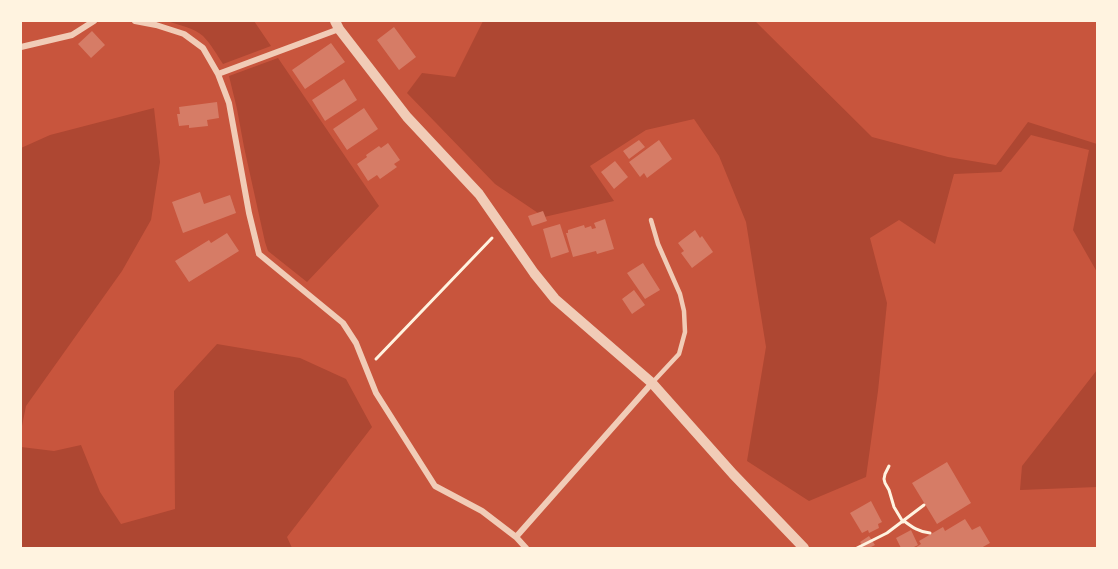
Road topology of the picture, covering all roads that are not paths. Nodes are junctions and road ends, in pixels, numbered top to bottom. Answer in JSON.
{"nodes":[{"id":1,"x":94,"y":21,"type":"edge"},
{"id":2,"x":135,"y":21,"type":"edge"},
{"id":3,"x":337,"y":25,"type":"edge"},
{"id":4,"x":21,"y":47,"type":"edge"},
{"id":5,"x":218,"y":74,"type":"junction"},
{"id":6,"x":651,"y":220,"type":"dead end"},
{"id":7,"x":652,"y":383,"type":"junction"},
{"id":8,"x":516,"y":537,"type":"junction"},
{"id":9,"x":526,"y":548,"type":"edge"},
{"id":10,"x":804,"y":548,"type":"edge"}],
"edges":[{"from":1,"to":4,"type":"street"},
{"from":2,"to":5,"type":"street"},
{"from":3,"to":5,"type":"street"},
{"from":3,"to":7,"type":"street"},
{"from":5,"to":8,"type":"street"},
{"from":6,"to":7,"type":"lane"},
{"from":7,"to":8,"type":"street"},
{"from":7,"to":10,"type":"street"},
{"from":8,"to":9,"type":"street"}]}
